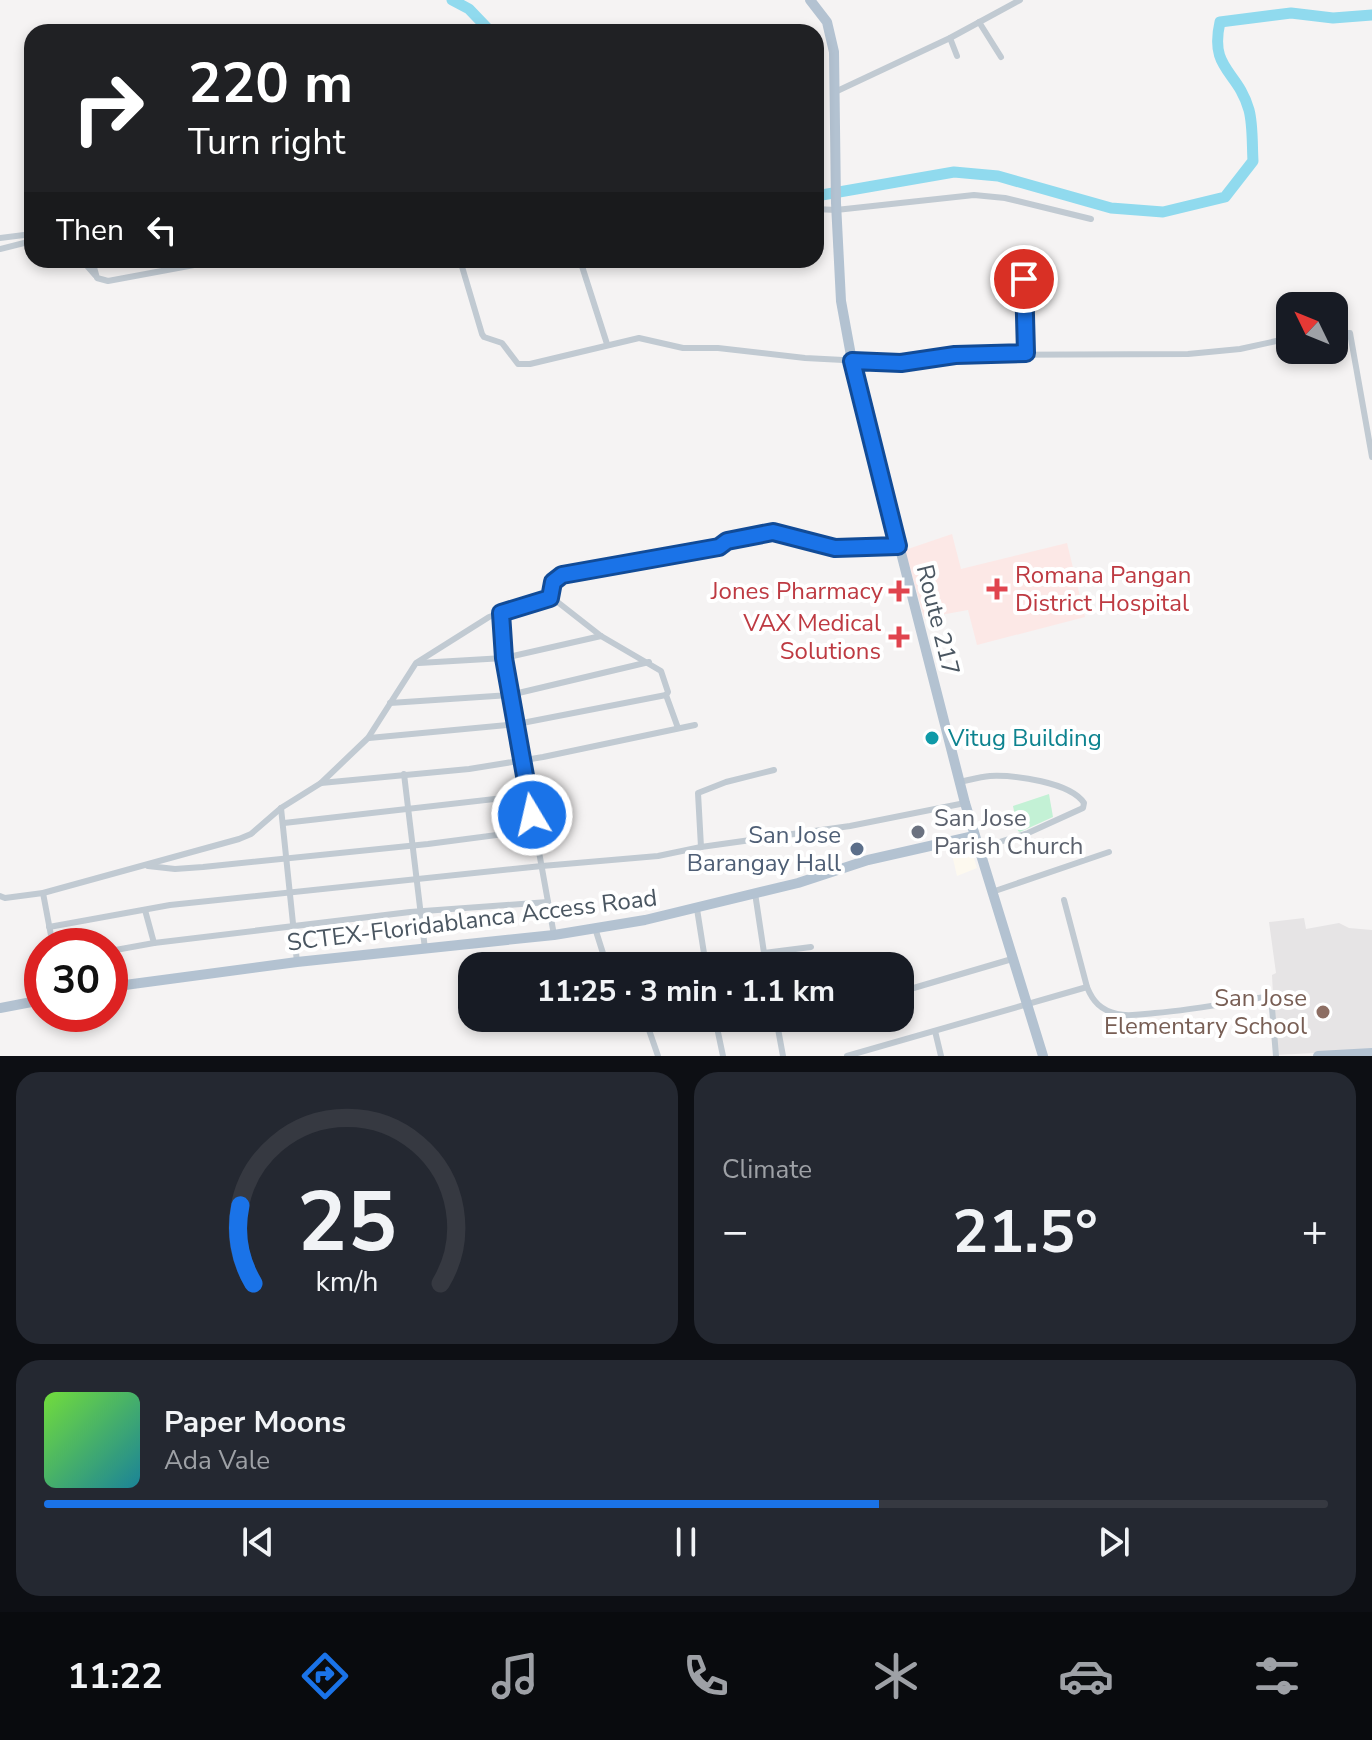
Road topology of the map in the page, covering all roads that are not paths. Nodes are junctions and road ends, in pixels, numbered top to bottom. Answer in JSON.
{"nodes":[{"id":1,"x":810,"y":0,"type":"edge"},
{"id":2,"x":1020,"y":0,"type":"edge"},
{"id":3,"x":979,"y":22,"type":"junction"},
{"id":4,"x":950,"y":38,"type":"junction"},
{"id":5,"x":957,"y":56,"type":"dead end"},
{"id":6,"x":1001,"y":57,"type":"dead end"},
{"id":7,"x":835,"y":92,"type":"junction"},
{"id":8,"x":836,"y":207,"type":"junction"},
{"id":9,"x":824,"y":208,"type":"edge"},
{"id":10,"x":1091,"y":219,"type":"dead end"},
{"id":11,"x":24,"y":235,"type":"edge"},
{"id":12,"x":0,"y":238,"type":"edge"},
{"id":13,"x":24,"y":243,"type":"edge"},
{"id":14,"x":0,"y":249,"type":"edge"},
{"id":15,"x":89,"y":268,"type":"edge"},
{"id":16,"x":94,"y":268,"type":"edge"},
{"id":17,"x":180,"y":268,"type":"edge"},
{"id":18,"x":462,"y":268,"type":"edge"},
{"id":19,"x":583,"y":268,"type":"edge"},
{"id":20,"x":97,"y":278,"type":"junction"},
{"id":21,"x":1024,"y":279,"type":"dead end"},
{"id":22,"x":1348,"y":333,"type":"edge"},
{"id":23,"x":1276,"y":341,"type":"edge"},
{"id":24,"x":607,"y":344,"type":"junction"},
{"id":25,"x":1026,"y":353,"type":"junction"},
{"id":26,"x":852,"y":361,"type":"junction"},
{"id":27,"x":1372,"y":457,"type":"edge"},
{"id":28,"x":898,"y":546,"type":"junction"},
{"id":29,"x":550,"y":598,"type":"junction"},
{"id":30,"x":501,"y":613,"type":"junction"},
{"id":31,"x":601,"y":636,"type":"junction"},
{"id":32,"x":504,"y":658,"type":"junction"},
{"id":33,"x":649,"y":662,"type":"junction"},
{"id":34,"x":416,"y":663,"type":"junction"},
{"id":35,"x":510,"y":695,"type":"junction"},
{"id":36,"x":666,"y":695,"type":"junction"},
{"id":37,"x":390,"y":703,"type":"junction"},
{"id":38,"x":517,"y":724,"type":"junction"},
{"id":39,"x":695,"y":725,"type":"dead end"},
{"id":40,"x":678,"y":728,"type":"junction"},
{"id":41,"x":368,"y":738,"type":"junction"},
{"id":42,"x":523,"y":760,"type":"junction"},
{"id":43,"x":774,"y":770,"type":"dead end"},
{"id":44,"x":404,"y":774,"type":"junction"},
{"id":45,"x":959,"y":782,"type":"junction"},
{"id":46,"x":321,"y":783,"type":"junction"},
{"id":47,"x":529,"y":795,"type":"junction"},
{"id":48,"x":965,"y":803,"type":"junction"},
{"id":49,"x":281,"y":808,"type":"junction"},
{"id":50,"x":407,"y":811,"type":"junction"},
{"id":51,"x":284,"y":823,"type":"junction"},
{"id":52,"x":534,"y":830,"type":"junction"},
{"id":53,"x":974,"y":836,"type":"junction"},
{"id":54,"x":414,"y":845,"type":"junction"},
{"id":55,"x":701,"y":847,"type":"junction"},
{"id":56,"x":978,"y":849,"type":"junction"},
{"id":57,"x":1109,"y":852,"type":"dead end"},
{"id":58,"x":287,"y":858,"type":"junction"},
{"id":59,"x":147,"y":866,"type":"junction"},
{"id":60,"x":542,"y":866,"type":"junction"},
{"id":61,"x":417,"y":880,"type":"junction"},
{"id":62,"x":991,"y":892,"type":"junction"},
{"id":63,"x":43,"y":893,"type":"junction"},
{"id":64,"x":290,"y":893,"type":"junction"},
{"id":65,"x":755,"y":893,"type":"junction"},
{"id":66,"x":0,"y":896,"type":"edge"},
{"id":67,"x":1064,"y":900,"type":"dead end"},
{"id":68,"x":548,"y":902,"type":"junction"},
{"id":69,"x":697,"y":909,"type":"junction"},
{"id":70,"x":145,"y":910,"type":"junction"},
{"id":71,"x":421,"y":911,"type":"junction"},
{"id":72,"x":49,"y":927,"type":"joint"},
{"id":73,"x":294,"y":927,"type":"junction"},
{"id":74,"x":595,"y":928,"type":"junction"},
{"id":75,"x":554,"y":935,"type":"junction"},
{"id":76,"x":154,"y":943,"type":"junction"},
{"id":77,"x":811,"y":947,"type":"dead end"},
{"id":78,"x":128,"y":948,"type":"edge"},
{"id":79,"x":425,"y":949,"type":"junction"},
{"id":80,"x":603,"y":952,"type":"edge"},
{"id":81,"x":704,"y":952,"type":"edge"},
{"id":82,"x":764,"y":952,"type":"edge"},
{"id":83,"x":772,"y":952,"type":"edge"},
{"id":84,"x":1012,"y":959,"type":"junction"},
{"id":85,"x":297,"y":962,"type":"junction"},
{"id":86,"x":128,"y":985,"type":"edge"},
{"id":87,"x":1087,"y":987,"type":"junction"},
{"id":88,"x":914,"y":988,"type":"edge"},
{"id":89,"x":24,"y":1003,"type":"edge"},
{"id":90,"x":1028,"y":1005,"type":"junction"},
{"id":91,"x":0,"y":1008,"type":"edge"},
{"id":92,"x":935,"y":1031,"type":"junction"},
{"id":93,"x":650,"y":1032,"type":"edge"},
{"id":94,"x":718,"y":1032,"type":"edge"},
{"id":95,"x":779,"y":1032,"type":"edge"},
{"id":96,"x":1372,"y":1053,"type":"edge"},
{"id":97,"x":658,"y":1056,"type":"edge"},
{"id":98,"x":723,"y":1056,"type":"edge"},
{"id":99,"x":783,"y":1056,"type":"edge"},
{"id":100,"x":847,"y":1056,"type":"edge"},
{"id":101,"x":941,"y":1056,"type":"edge"},
{"id":102,"x":1043,"y":1056,"type":"edge"},
{"id":103,"x":1276,"y":1056,"type":"edge"},
{"id":104,"x":1318,"y":1056,"type":"edge"}],
"edges":[{"from":1,"to":7,"type":"main road","name":"Route 217"},
{"from":2,"to":3,"type":"street"},
{"from":3,"to":4,"type":"street"},
{"from":3,"to":6,"type":"street"},
{"from":4,"to":5,"type":"street"},
{"from":4,"to":7,"type":"street"},
{"from":7,"to":8,"type":"main road","name":"Route 217"},
{"from":8,"to":9,"type":"street"},
{"from":8,"to":10,"type":"street"},
{"from":8,"to":26,"type":"main road","name":"Route 217"},
{"from":11,"to":12,"type":"street"},
{"from":13,"to":14,"type":"street"},
{"from":15,"to":20,"type":"street"},
{"from":16,"to":20,"type":"street"},
{"from":17,"to":20,"type":"street"},
{"from":18,"to":24,"type":"street"},
{"from":19,"to":24,"type":"street"},
{"from":21,"to":25,"type":"street"},
{"from":22,"to":27,"type":"street"},
{"from":23,"to":25,"type":"street"},
{"from":24,"to":26,"type":"street"},
{"from":25,"to":26,"type":"street"},
{"from":26,"to":28,"type":"main road","name":"Route 217"},
{"from":28,"to":29,"type":"street"},
{"from":28,"to":45,"type":"main road","name":"Route 217"},
{"from":29,"to":30,"type":"street"},
{"from":29,"to":31,"type":"street"},
{"from":30,"to":32,"type":"street"},
{"from":30,"to":34,"type":"street"},
{"from":31,"to":32,"type":"street"},
{"from":31,"to":33,"type":"street"},
{"from":32,"to":34,"type":"street"},
{"from":32,"to":35,"type":"street"},
{"from":33,"to":35,"type":"street"},
{"from":33,"to":36,"type":"street"},
{"from":34,"to":37,"type":"street"},
{"from":35,"to":37,"type":"street"},
{"from":35,"to":38,"type":"street"},
{"from":36,"to":38,"type":"street"},
{"from":36,"to":40,"type":"street"},
{"from":37,"to":41,"type":"street"},
{"from":38,"to":41,"type":"street"},
{"from":38,"to":42,"type":"street"},
{"from":39,"to":40,"type":"street"},
{"from":40,"to":42,"type":"street"},
{"from":41,"to":46,"type":"street"},
{"from":42,"to":44,"type":"street"},
{"from":42,"to":47,"type":"street"},
{"from":43,"to":55,"type":"street"},
{"from":44,"to":46,"type":"street"},
{"from":44,"to":50,"type":"street"},
{"from":45,"to":48,"type":"main road","name":"Route 217"},
{"from":45,"to":56,"type":"street"},
{"from":46,"to":49,"type":"street"},
{"from":47,"to":50,"type":"street"},
{"from":47,"to":52,"type":"street"},
{"from":48,"to":53,"type":"main road","name":"Route 217"},
{"from":48,"to":55,"type":"street"},
{"from":49,"to":51,"type":"street"},
{"from":49,"to":59,"type":"street"},
{"from":50,"to":51,"type":"street"},
{"from":50,"to":54,"type":"street"},
{"from":51,"to":58,"type":"street"},
{"from":52,"to":54,"type":"street"},
{"from":52,"to":60,"type":"street"},
{"from":53,"to":56,"type":"main road","name":"Route 217"},
{"from":53,"to":65,"type":"main road","name":"SCTEX-Floridablanca Access Road"},
{"from":54,"to":58,"type":"street"},
{"from":54,"to":61,"type":"street"},
{"from":55,"to":60,"type":"street"},
{"from":56,"to":62,"type":"main road","name":"Route 217"},
{"from":57,"to":62,"type":"street"},
{"from":58,"to":59,"type":"street"},
{"from":58,"to":64,"type":"street"},
{"from":59,"to":63,"type":"street"},
{"from":60,"to":61,"type":"street"},
{"from":60,"to":68,"type":"street"},
{"from":61,"to":64,"type":"street"},
{"from":61,"to":71,"type":"street"},
{"from":62,"to":84,"type":"main road","name":"Route 217"},
{"from":63,"to":66,"type":"street"},
{"from":63,"to":72,"type":"street"},
{"from":64,"to":70,"type":"street"},
{"from":64,"to":73,"type":"street"},
{"from":65,"to":69,"type":"main road","name":"SCTEX-Floridablanca Access Road"},
{"from":65,"to":82,"type":"street"},
{"from":67,"to":87,"type":"street"},
{"from":68,"to":71,"type":"street"},
{"from":68,"to":75,"type":"street"},
{"from":69,"to":74,"type":"main road","name":"SCTEX-Floridablanca Access Road"},
{"from":69,"to":81,"type":"street"},
{"from":70,"to":72,"type":"street"},
{"from":70,"to":76,"type":"street"},
{"from":71,"to":73,"type":"street"},
{"from":71,"to":79,"type":"street"},
{"from":73,"to":76,"type":"street"},
{"from":73,"to":85,"type":"street"},
{"from":74,"to":75,"type":"main road","name":"SCTEX-Floridablanca Access Road"},
{"from":74,"to":80,"type":"street"},
{"from":75,"to":79,"type":"main road","name":"SCTEX-Floridablanca Access Road"},
{"from":76,"to":78,"type":"street"},
{"from":77,"to":83,"type":"street"},
{"from":79,"to":85,"type":"main road","name":"SCTEX-Floridablanca Access Road"},
{"from":84,"to":88,"type":"street"},
{"from":84,"to":90,"type":"main road","name":"Route 217"},
{"from":85,"to":86,"type":"main road","name":"SCTEX-Floridablanca Access Road"},
{"from":87,"to":90,"type":"street"},
{"from":87,"to":103,"type":"street"},
{"from":89,"to":91,"type":"main road"},
{"from":90,"to":92,"type":"street"},
{"from":90,"to":102,"type":"main road","name":"Route 217"},
{"from":92,"to":100,"type":"street"},
{"from":92,"to":101,"type":"street"},
{"from":93,"to":97,"type":"street"},
{"from":94,"to":98,"type":"street"},
{"from":95,"to":99,"type":"street"},
{"from":96,"to":104,"type":"main road"}]}
